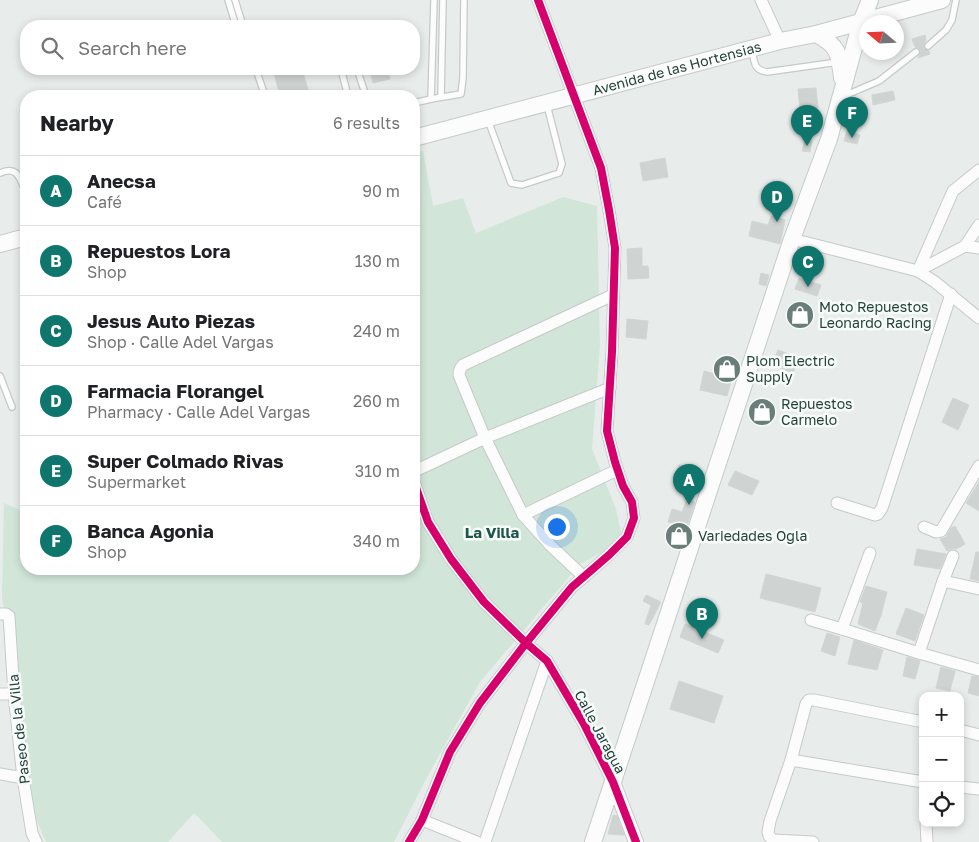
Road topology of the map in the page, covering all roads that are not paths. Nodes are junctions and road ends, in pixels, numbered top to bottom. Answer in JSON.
{"nodes":[{"id":1,"x":228,"y":0,"type":"edge"},
{"id":2,"x":235,"y":0,"type":"edge"},
{"id":3,"x":434,"y":0,"type":"edge"},
{"id":4,"x":444,"y":0,"type":"edge"},
{"id":5,"x":464,"y":0,"type":"edge"},
{"id":6,"x":538,"y":0,"type":"edge"},
{"id":7,"x":761,"y":0,"type":"edge"},
{"id":8,"x":862,"y":0,"type":"edge"},
{"id":9,"x":870,"y":0,"type":"edge"},
{"id":10,"x":942,"y":0,"type":"edge"},
{"id":11,"x":956,"y":0,"type":"edge"},
{"id":12,"x":914,"y":7,"type":"junction"},
{"id":13,"x":862,"y":15,"type":"edge"},
{"id":14,"x":865,"y":15,"type":"edge"},
{"id":15,"x":886,"y":15,"type":"edge"},
{"id":16,"x":902,"y":15,"type":"edge"},
{"id":17,"x":234,"y":20,"type":"edge"},
{"id":18,"x":241,"y":20,"type":"edge"},
{"id":19,"x":859,"y":23,"type":"edge"},
{"id":20,"x":859,"y":32,"type":"edge"},
{"id":21,"x":816,"y":34,"type":"junction"},
{"id":22,"x":780,"y":41,"type":"junction"},
{"id":23,"x":928,"y":46,"type":"dead end"},
{"id":24,"x":751,"y":48,"type":"junction"},
{"id":25,"x":916,"y":52,"type":"dead end"},
{"id":26,"x":859,"y":60,"type":"edge"},
{"id":27,"x":840,"y":62,"type":"junction"},
{"id":28,"x":258,"y":75,"type":"edge"},
{"id":29,"x":343,"y":75,"type":"edge"},
{"id":30,"x":359,"y":75,"type":"edge"},
{"id":31,"x":263,"y":90,"type":"edge"},
{"id":32,"x":346,"y":90,"type":"edge"},
{"id":33,"x":364,"y":90,"type":"edge"},
{"id":34,"x":841,"y":91,"type":"junction"},
{"id":35,"x":573,"y":96,"type":"junction"},
{"id":36,"x":440,"y":97,"type":"junction"},
{"id":37,"x":431,"y":98,"type":"junction"},
{"id":38,"x":420,"y":101,"type":"edge"},
{"id":39,"x":546,"y":103,"type":"junction"},
{"id":40,"x":487,"y":118,"type":"junction"},
{"id":41,"x":420,"y":136,"type":"edge"},
{"id":42,"x":979,"y":170,"type":"edge"},
{"id":43,"x":0,"y":173,"type":"edge"},
{"id":44,"x":20,"y":180,"type":"edge"},
{"id":45,"x":979,"y":225,"type":"edge"},
{"id":46,"x":20,"y":239,"type":"edge"},
{"id":47,"x":792,"y":239,"type":"junction"},
{"id":48,"x":0,"y":244,"type":"edge"},
{"id":49,"x":965,"y":246,"type":"junction"},
{"id":50,"x":979,"y":248,"type":"edge"},
{"id":51,"x":918,"y":271,"type":"junction"},
{"id":52,"x":951,"y":294,"type":"junction"},
{"id":53,"x":613,"y":295,"type":"junction"},
{"id":54,"x":979,"y":318,"type":"edge"},
{"id":55,"x":0,"y":376,"type":"edge"},
{"id":56,"x":610,"y":388,"type":"junction"},
{"id":57,"x":12,"y":407,"type":"dead end"},
{"id":58,"x":485,"y":438,"type":"junction"},
{"id":59,"x":979,"y":466,"type":"edge"},
{"id":60,"x":420,"y":469,"type":"edge"},
{"id":61,"x":617,"y":470,"type":"junction"},
{"id":62,"x":420,"y":499,"type":"edge"},
{"id":63,"x":837,"y":503,"type":"dead end"},
{"id":64,"x":523,"y":515,"type":"junction"},
{"id":65,"x":924,"y":527,"type":"dead end"},
{"id":66,"x":870,"y":553,"type":"dead end"},
{"id":67,"x":953,"y":556,"type":"dead end"},
{"id":68,"x":584,"y":577,"type":"junction"},
{"id":69,"x":943,"y":581,"type":"junction"},
{"id":70,"x":979,"y":589,"type":"edge"},
{"id":71,"x":4,"y":614,"type":"edge"},
{"id":72,"x":811,"y":620,"type":"dead end"},
{"id":73,"x":842,"y":629,"type":"junction"},
{"id":74,"x":526,"y":643,"type":"junction"},
{"id":75,"x":919,"y":653,"type":"junction"},
{"id":76,"x":547,"y":661,"type":"junction"},
{"id":77,"x":979,"y":670,"type":"edge"},
{"id":78,"x":0,"y":694,"type":"edge"},
{"id":79,"x":14,"y":694,"type":"junction"},
{"id":80,"x":919,"y":721,"type":"edge"},
{"id":81,"x":964,"y":731,"type":"edge"},
{"id":82,"x":979,"y":735,"type":"edge"},
{"id":83,"x":791,"y":760,"type":"junction"},
{"id":84,"x":0,"y":774,"type":"edge"},
{"id":85,"x":23,"y":778,"type":"junction"},
{"id":86,"x":919,"y":781,"type":"edge"},
{"id":87,"x":613,"y":782,"type":"junction"},
{"id":88,"x":964,"y":787,"type":"edge"},
{"id":89,"x":979,"y":789,"type":"edge"},
{"id":90,"x":422,"y":820,"type":"junction"},
{"id":91,"x":926,"y":827,"type":"edge"},
{"id":92,"x":36,"y":842,"type":"edge"},
{"id":93,"x":409,"y":842,"type":"edge"},
{"id":94,"x":477,"y":842,"type":"edge"},
{"id":95,"x":486,"y":842,"type":"edge"},
{"id":96,"x":593,"y":842,"type":"edge"},
{"id":97,"x":636,"y":842,"type":"edge"},
{"id":98,"x":813,"y":842,"type":"edge"},
{"id":99,"x":927,"y":842,"type":"edge"}],
"edges":[{"from":1,"to":17,"type":"lane"},
{"from":2,"to":18,"type":"lane"},
{"from":3,"to":37,"type":"lane"},
{"from":4,"to":36,"type":"lane"},
{"from":5,"to":36,"type":"lane"},
{"from":6,"to":35,"type":"street"},
{"from":7,"to":22,"type":"street"},
{"from":8,"to":13,"type":"main road"},
{"from":9,"to":14,"type":"main road"},
{"from":10,"to":12,"type":"main road","name":"Avenida de las Hortensias"},
{"from":11,"to":23,"type":"lane"},
{"from":12,"to":15,"type":"main road","name":"Avenida de las Hortensias"},
{"from":12,"to":16,"type":"main road"},
{"from":19,"to":21,"type":"main road","name":"Avenida de las Hortensias"},
{"from":20,"to":34,"type":"main road"},
{"from":21,"to":22,"type":"main road","name":"Avenida de las Hortensias"},
{"from":21,"to":27,"type":"main road"},
{"from":22,"to":24,"type":"main road","name":"Avenida de las Hortensias"},
{"from":24,"to":27,"type":"lane"},
{"from":24,"to":35,"type":"main road","name":"Avenida de las Hortensias"},
{"from":25,"to":34,"type":"lane"},
{"from":26,"to":34,"type":"main road"},
{"from":27,"to":34,"type":"main road"},
{"from":28,"to":31,"type":"lane"},
{"from":29,"to":32,"type":"lane"},
{"from":30,"to":33,"type":"lane"},
{"from":34,"to":47,"type":"main road"},
{"from":35,"to":39,"type":"main road","name":"Avenida de las Hortensias"},
{"from":35,"to":53,"type":"street"},
{"from":36,"to":37,"type":"lane"},
{"from":37,"to":38,"type":"lane"},
{"from":39,"to":40,"type":"main road","name":"Avenida de las Hortensias"},
{"from":39,"to":40,"type":"lane"},
{"from":40,"to":41,"type":"main road","name":"Avenida de las Hortensias"},
{"from":42,"to":51,"type":"street"},
{"from":43,"to":44,"type":"lane"},
{"from":45,"to":49,"type":"street"},
{"from":46,"to":48,"type":"main road"},
{"from":47,"to":51,"type":"street"},
{"from":47,"to":87,"type":"main road"},
{"from":49,"to":50,"type":"street"},
{"from":49,"to":51,"type":"street"},
{"from":51,"to":52,"type":"street"},
{"from":52,"to":54,"type":"street"},
{"from":52,"to":63,"type":"street"},
{"from":53,"to":56,"type":"street"},
{"from":53,"to":58,"type":"street"},
{"from":55,"to":57,"type":"lane"},
{"from":56,"to":58,"type":"street"},
{"from":56,"to":61,"type":"street"},
{"from":58,"to":60,"type":"street"},
{"from":58,"to":64,"type":"street"},
{"from":59,"to":65,"type":"street"},
{"from":61,"to":64,"type":"street"},
{"from":61,"to":68,"type":"street"},
{"from":62,"to":74,"type":"street","name":"Calle Jaragua"},
{"from":64,"to":68,"type":"street"},
{"from":66,"to":73,"type":"street"},
{"from":67,"to":69,"type":"street"},
{"from":68,"to":74,"type":"street"},
{"from":69,"to":70,"type":"street"},
{"from":69,"to":75,"type":"street"},
{"from":71,"to":79,"type":"street","name":"Paseo de la Villa"},
{"from":72,"to":73,"type":"street"},
{"from":73,"to":75,"type":"street"},
{"from":74,"to":76,"type":"street","name":"Calle Jaragua"},
{"from":74,"to":90,"type":"street"},
{"from":75,"to":77,"type":"street"},
{"from":76,"to":87,"type":"street","name":"Calle Jaragua"},
{"from":76,"to":95,"type":"street"},
{"from":78,"to":79,"type":"street"},
{"from":79,"to":85,"type":"street","name":"Paseo de la Villa"},
{"from":80,"to":83,"type":"street"},
{"from":81,"to":82,"type":"street"},
{"from":83,"to":86,"type":"street"},
{"from":83,"to":98,"type":"street"},
{"from":84,"to":85,"type":"street"},
{"from":85,"to":92,"type":"street","name":"Paseo de la Villa"},
{"from":87,"to":96,"type":"main road"},
{"from":87,"to":97,"type":"street","name":"Calle Jaragua"},
{"from":88,"to":89,"type":"street"},
{"from":90,"to":93,"type":"street"},
{"from":90,"to":94,"type":"street"},
{"from":91,"to":99,"type":"street"}]}
